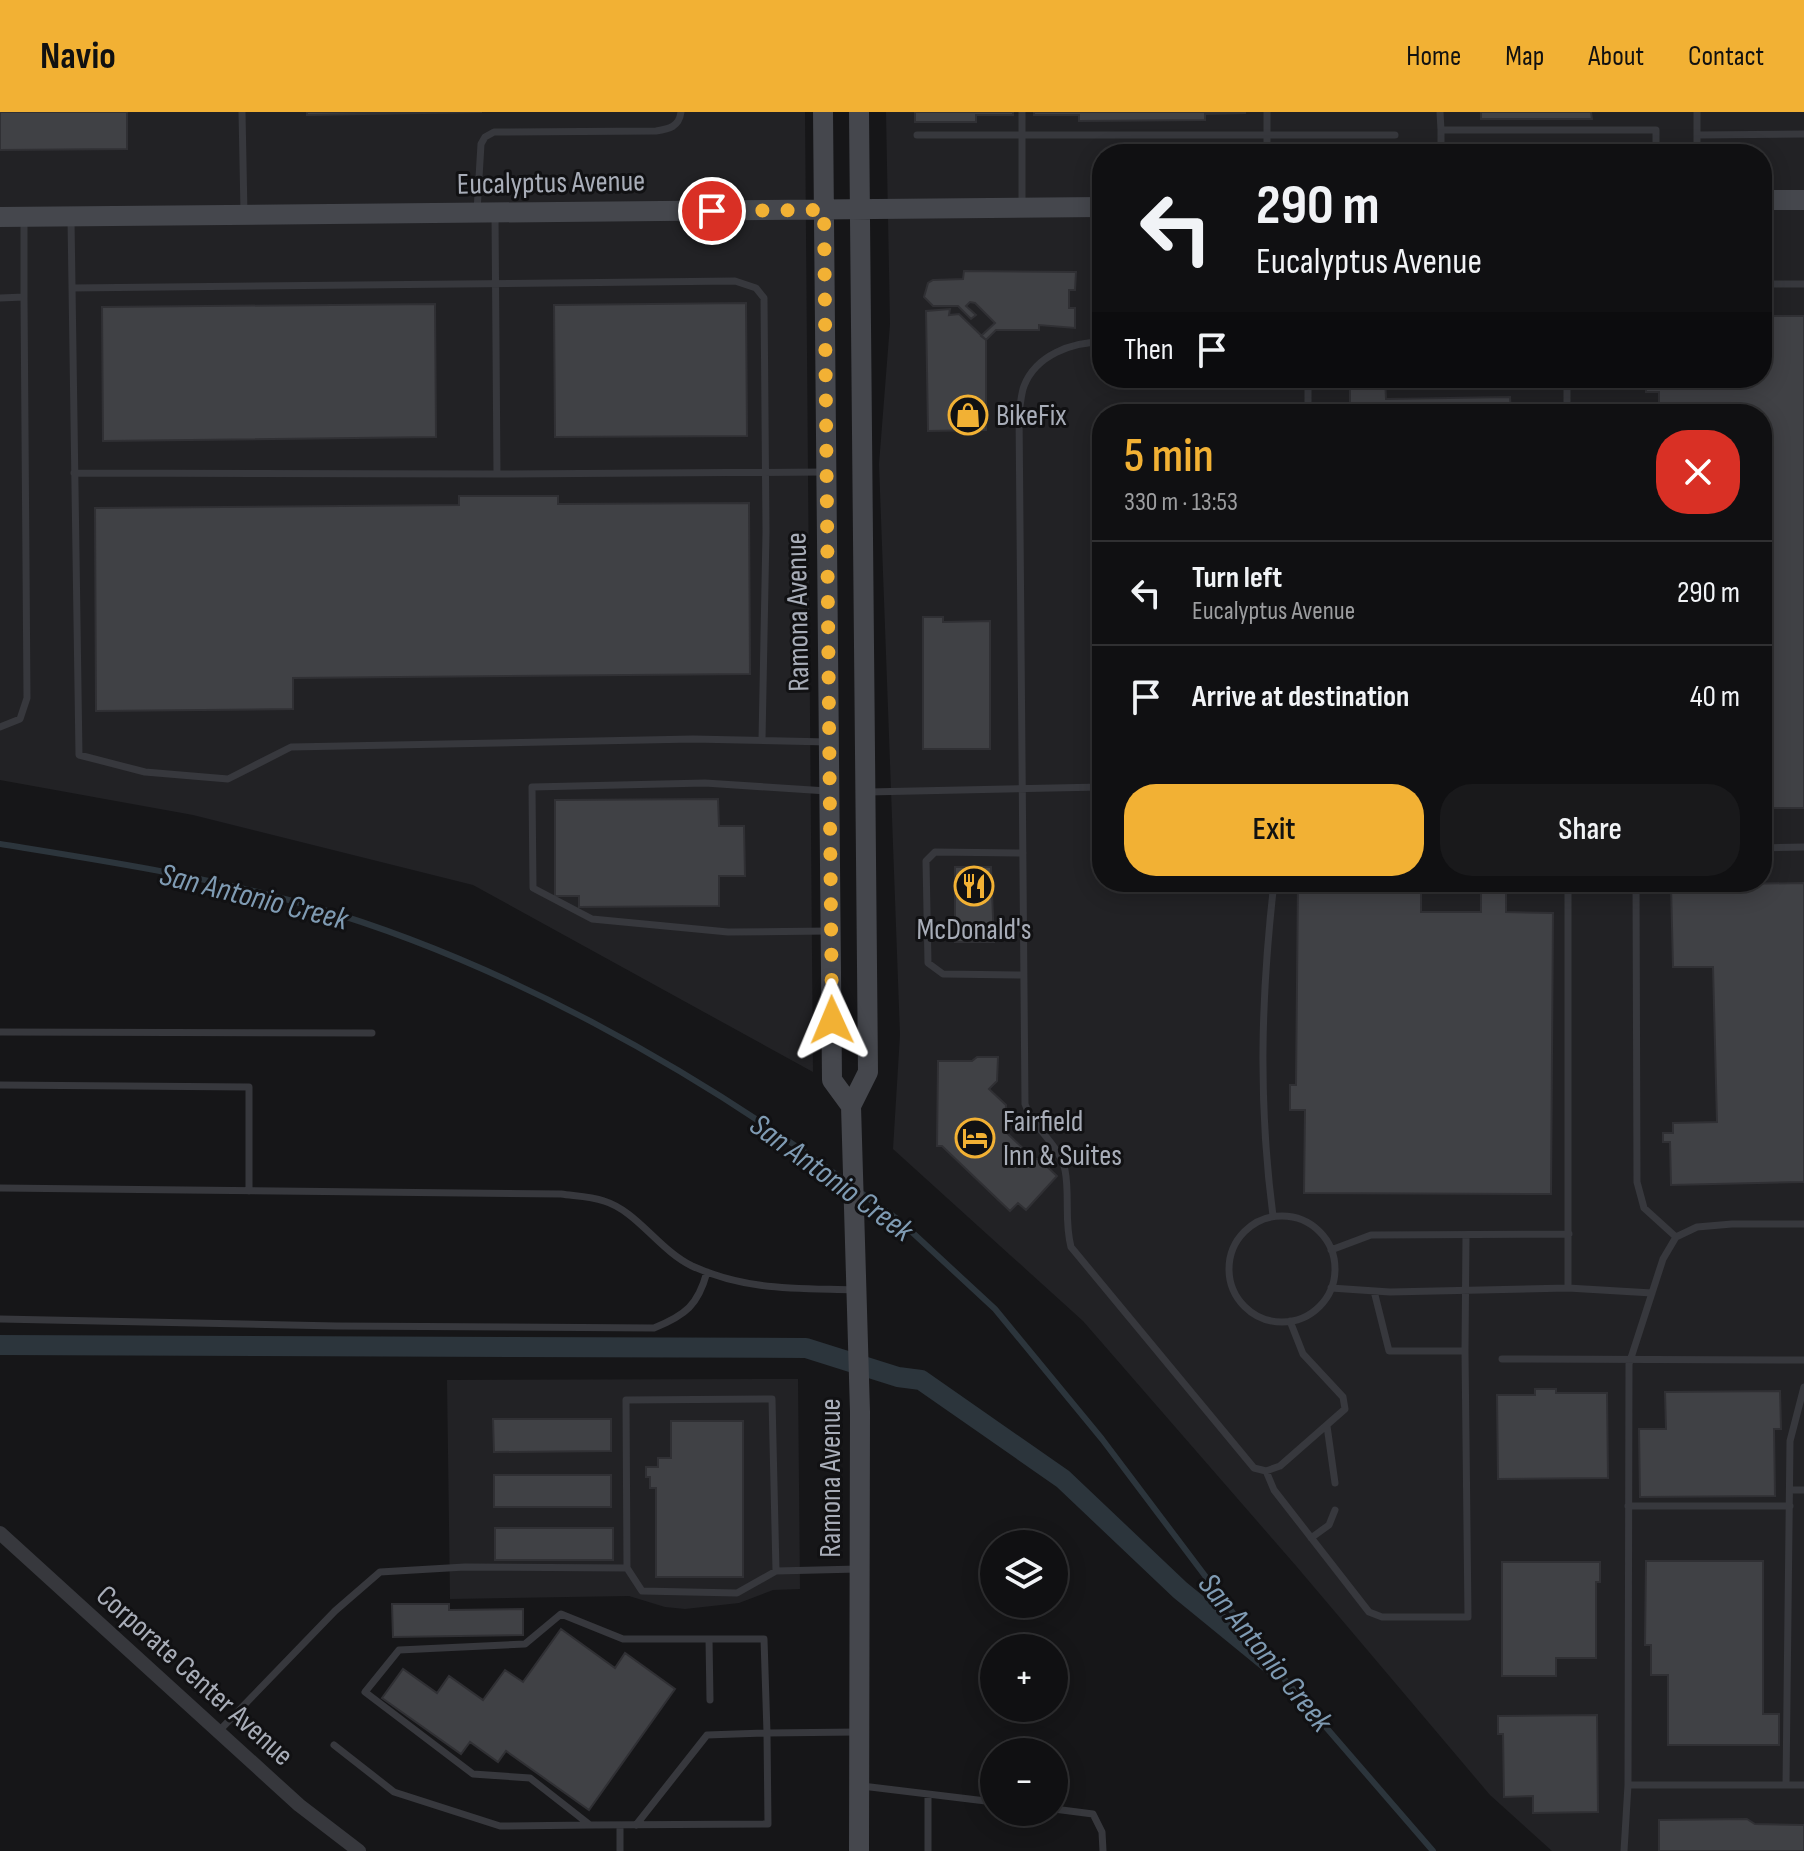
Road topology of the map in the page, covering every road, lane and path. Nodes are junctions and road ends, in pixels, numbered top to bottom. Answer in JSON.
{"nodes":[{"id":1,"x":242,"y":112,"type":"edge"},
{"id":2,"x":681,"y":112,"type":"edge"},
{"id":3,"x":823,"y":112,"type":"edge"},
{"id":4,"x":859,"y":112,"type":"edge"},
{"id":5,"x":1022,"y":112,"type":"edge"},
{"id":6,"x":1267,"y":112,"type":"edge"},
{"id":7,"x":1440,"y":112,"type":"edge"},
{"id":8,"x":1697,"y":112,"type":"edge"},
{"id":9,"x":1441,"y":130,"type":"junction"},
{"id":10,"x":1267,"y":133,"type":"junction"},
{"id":11,"x":1804,"y":134,"type":"edge"},
{"id":12,"x":917,"y":135,"type":"dead end"},
{"id":13,"x":1022,"y":135,"type":"junction"},
{"id":14,"x":1395,"y":135,"type":"dead end"},
{"id":15,"x":1697,"y":135,"type":"junction"},
{"id":16,"x":1267,"y":144,"type":"edge"},
{"id":17,"x":1441,"y":144,"type":"edge"},
{"id":18,"x":1656,"y":144,"type":"edge"},
{"id":19,"x":1697,"y":144,"type":"edge"},
{"id":20,"x":1772,"y":200,"type":"edge"},
{"id":21,"x":1804,"y":200,"type":"edge"},
{"id":22,"x":1092,"y":207,"type":"edge"},
{"id":23,"x":1022,"y":208,"type":"junction"},
{"id":24,"x":859,"y":209,"type":"junction"},
{"id":25,"x":824,"y":210,"type":"junction"},
{"id":26,"x":486,"y":213,"type":"junction"},
{"id":27,"x":244,"y":215,"type":"junction"},
{"id":28,"x":0,"y":217,"type":"edge"},
{"id":29,"x":24,"y":217,"type":"junction"},
{"id":30,"x":71,"y":217,"type":"junction"},
{"id":31,"x":495,"y":284,"type":"junction"},
{"id":32,"x":1772,"y":284,"type":"edge"},
{"id":33,"x":1804,"y":284,"type":"edge"},
{"id":34,"x":72,"y":288,"type":"junction"},
{"id":35,"x":24,"y":297,"type":"junction"},
{"id":36,"x":0,"y":298,"type":"edge"},
{"id":37,"x":1092,"y":342,"type":"edge"},
{"id":38,"x":765,"y":471,"type":"junction"},
{"id":39,"x":825,"y":472,"type":"junction"},
{"id":40,"x":74,"y":473,"type":"junction"},
{"id":41,"x":497,"y":474,"type":"junction"},
{"id":42,"x":0,"y":727,"type":"edge"},
{"id":43,"x":762,"y":740,"type":"junction"},
{"id":44,"x":828,"y":742,"type":"junction"},
{"id":45,"x":1092,"y":787,"type":"edge"},
{"id":46,"x":1022,"y":788,"type":"junction"},
{"id":47,"x":829,"y":791,"type":"junction"},
{"id":48,"x":865,"y":792,"type":"junction"},
{"id":49,"x":1804,"y":847,"type":"edge"},
{"id":50,"x":1772,"y":848,"type":"edge"},
{"id":51,"x":1023,"y":853,"type":"junction"},
{"id":52,"x":1273,"y":892,"type":"edge"},
{"id":53,"x":1568,"y":892,"type":"edge"},
{"id":54,"x":1636,"y":892,"type":"edge"},
{"id":55,"x":831,"y":931,"type":"junction"},
{"id":56,"x":1024,"y":975,"type":"junction"},
{"id":57,"x":0,"y":1032,"type":"edge"},
{"id":58,"x":372,"y":1033,"type":"dead end"},
{"id":59,"x":0,"y":1085,"type":"edge"},
{"id":60,"x":851,"y":1106,"type":"junction"},
{"id":61,"x":0,"y":1188,"type":"edge"},
{"id":62,"x":249,"y":1191,"type":"junction"},
{"id":63,"x":1273,"y":1216,"type":"junction"},
{"id":64,"x":1804,"y":1224,"type":"edge"},
{"id":65,"x":1569,"y":1234,"type":"junction"},
{"id":66,"x":1466,"y":1235,"type":"junction"},
{"id":67,"x":1676,"y":1237,"type":"junction"},
{"id":68,"x":1331,"y":1250,"type":"junction"},
{"id":69,"x":707,"y":1272,"type":"junction"},
{"id":70,"x":1331,"y":1288,"type":"junction"},
{"id":71,"x":1568,"y":1288,"type":"junction"},
{"id":72,"x":858,"y":1290,"type":"junction"},
{"id":73,"x":1465,"y":1290,"type":"junction"},
{"id":74,"x":1374,"y":1291,"type":"junction"},
{"id":75,"x":1652,"y":1293,"type":"junction"},
{"id":76,"x":0,"y":1319,"type":"edge"},
{"id":77,"x":1290,"y":1321,"type":"junction"},
{"id":78,"x":1465,"y":1351,"type":"junction"},
{"id":79,"x":1502,"y":1359,"type":"dead end"},
{"id":80,"x":1630,"y":1360,"type":"junction"},
{"id":81,"x":1804,"y":1360,"type":"edge"},
{"id":82,"x":1804,"y":1387,"type":"edge"},
{"id":83,"x":1327,"y":1426,"type":"junction"},
{"id":84,"x":1266,"y":1471,"type":"junction"},
{"id":85,"x":1335,"y":1483,"type":"dead end"},
{"id":86,"x":1790,"y":1490,"type":"junction"},
{"id":87,"x":1804,"y":1490,"type":"edge"},
{"id":88,"x":1628,"y":1506,"type":"junction"},
{"id":89,"x":1790,"y":1506,"type":"junction"},
{"id":90,"x":1335,"y":1510,"type":"dead end"},
{"id":91,"x":0,"y":1533,"type":"edge"},
{"id":92,"x":1311,"y":1538,"type":"junction"},
{"id":93,"x":627,"y":1568,"type":"junction"},
{"id":94,"x":860,"y":1569,"type":"junction"},
{"id":95,"x":776,"y":1571,"type":"junction"},
{"id":96,"x":709,"y":1639,"type":"junction"},
{"id":97,"x":710,"y":1700,"type":"dead end"},
{"id":98,"x":219,"y":1731,"type":"junction"},
{"id":99,"x":860,"y":1732,"type":"junction"},
{"id":100,"x":767,"y":1733,"type":"junction"},
{"id":101,"x":334,"y":1745,"type":"dead end"},
{"id":102,"x":1628,"y":1785,"type":"junction"},
{"id":103,"x":1786,"y":1785,"type":"junction"},
{"id":104,"x":1804,"y":1785,"type":"edge"},
{"id":105,"x":860,"y":1786,"type":"junction"},
{"id":106,"x":928,"y":1794,"type":"junction"},
{"id":107,"x":980,"y":1800,"type":"edge"},
{"id":108,"x":1068,"y":1811,"type":"edge"},
{"id":109,"x":590,"y":1825,"type":"junction"},
{"id":110,"x":620,"y":1825,"type":"junction"},
{"id":111,"x":636,"y":1825,"type":"junction"},
{"id":112,"x":359,"y":1851,"type":"edge"},
{"id":113,"x":620,"y":1851,"type":"edge"},
{"id":114,"x":859,"y":1851,"type":"edge"},
{"id":115,"x":928,"y":1851,"type":"edge"},
{"id":116,"x":1103,"y":1851,"type":"edge"},
{"id":117,"x":1624,"y":1851,"type":"edge"}],
"edges":[{"from":1,"to":27,"type":"lane"},
{"from":2,"to":26,"type":"lane"},
{"from":3,"to":25,"type":"main road","name":"Ramona Avenue"},
{"from":4,"to":24,"type":"main road","name":"Ramona Avenue"},
{"from":5,"to":13,"type":"lane"},
{"from":6,"to":10,"type":"lane"},
{"from":7,"to":9,"type":"lane"},
{"from":8,"to":15,"type":"lane"},
{"from":9,"to":17,"type":"lane"},
{"from":9,"to":18,"type":"lane"},
{"from":10,"to":13,"type":"lane"},
{"from":10,"to":14,"type":"lane"},
{"from":10,"to":16,"type":"lane"},
{"from":11,"to":15,"type":"lane"},
{"from":12,"to":13,"type":"lane"},
{"from":13,"to":23,"type":"lane"},
{"from":15,"to":19,"type":"lane"},
{"from":20,"to":21,"type":"main road"},
{"from":22,"to":23,"type":"main road","name":"Eucalyptus Avenue"},
{"from":23,"to":24,"type":"main road","name":"Eucalyptus Avenue"},
{"from":24,"to":25,"type":"main road","name":"Eucalyptus Avenue"},
{"from":24,"to":48,"type":"main road","name":"Ramona Avenue"},
{"from":25,"to":26,"type":"main road","name":"Eucalyptus Avenue"},
{"from":25,"to":39,"type":"main road","name":"Ramona Avenue"},
{"from":26,"to":27,"type":"main road","name":"Eucalyptus Avenue"},
{"from":26,"to":31,"type":"lane"},
{"from":27,"to":30,"type":"main road","name":"Eucalyptus Avenue"},
{"from":28,"to":29,"type":"main road","name":"Eucalyptus Avenue"},
{"from":29,"to":30,"type":"main road","name":"Eucalyptus Avenue"},
{"from":29,"to":35,"type":"lane"},
{"from":30,"to":34,"type":"lane"},
{"from":31,"to":34,"type":"lane"},
{"from":31,"to":38,"type":"lane"},
{"from":31,"to":41,"type":"lane"},
{"from":32,"to":33,"type":"lane"},
{"from":34,"to":40,"type":"lane"},
{"from":35,"to":36,"type":"lane"},
{"from":35,"to":42,"type":"lane"},
{"from":37,"to":46,"type":"lane"},
{"from":38,"to":39,"type":"lane"},
{"from":38,"to":41,"type":"lane"},
{"from":38,"to":43,"type":"lane"},
{"from":39,"to":44,"type":"main road","name":"Ramona Avenue"},
{"from":40,"to":41,"type":"lane"},
{"from":40,"to":43,"type":"lane"},
{"from":43,"to":44,"type":"lane"},
{"from":44,"to":47,"type":"main road","name":"Ramona Avenue"},
{"from":45,"to":46,"type":"lane"},
{"from":46,"to":48,"type":"lane"},
{"from":46,"to":51,"type":"lane"},
{"from":47,"to":48,"type":"main road"},
{"from":47,"to":55,"type":"main road","name":"Ramona Avenue"},
{"from":47,"to":55,"type":"lane"},
{"from":48,"to":60,"type":"main road","name":"Ramona Avenue"},
{"from":49,"to":50,"type":"lane"},
{"from":51,"to":56,"type":"lane"},
{"from":51,"to":56,"type":"lane"},
{"from":52,"to":63,"type":"lane"},
{"from":53,"to":65,"type":"lane"},
{"from":54,"to":67,"type":"lane"},
{"from":55,"to":60,"type":"main road","name":"Ramona Avenue"},
{"from":56,"to":84,"type":"lane"},
{"from":57,"to":58,"type":"lane"},
{"from":59,"to":62,"type":"lane"},
{"from":60,"to":72,"type":"main road","name":"Ramona Avenue"},
{"from":61,"to":62,"type":"lane"},
{"from":62,"to":69,"type":"lane"},
{"from":63,"to":68,"type":"lane"},
{"from":63,"to":77,"type":"lane"},
{"from":64,"to":67,"type":"lane"},
{"from":65,"to":66,"type":"lane"},
{"from":65,"to":71,"type":"lane"},
{"from":66,"to":68,"type":"lane"},
{"from":66,"to":73,"type":"lane"},
{"from":67,"to":75,"type":"lane"},
{"from":68,"to":70,"type":"lane"},
{"from":69,"to":72,"type":"lane"},
{"from":69,"to":76,"type":"lane"},
{"from":70,"to":74,"type":"lane"},
{"from":70,"to":77,"type":"lane"},
{"from":71,"to":73,"type":"lane"},
{"from":71,"to":75,"type":"lane"},
{"from":72,"to":94,"type":"main road","name":"Ramona Avenue"},
{"from":73,"to":74,"type":"lane"},
{"from":73,"to":78,"type":"lane"},
{"from":74,"to":78,"type":"lane"},
{"from":75,"to":80,"type":"lane"},
{"from":77,"to":83,"type":"lane"},
{"from":78,"to":92,"type":"lane"},
{"from":79,"to":80,"type":"lane"},
{"from":80,"to":81,"type":"lane"},
{"from":80,"to":88,"type":"lane"},
{"from":82,"to":86,"type":"lane"},
{"from":83,"to":84,"type":"lane"},
{"from":83,"to":85,"type":"lane"},
{"from":84,"to":92,"type":"lane"},
{"from":86,"to":87,"type":"lane"},
{"from":86,"to":89,"type":"lane"},
{"from":88,"to":89,"type":"lane"},
{"from":88,"to":102,"type":"lane"},
{"from":89,"to":103,"type":"lane"},
{"from":90,"to":92,"type":"lane"},
{"from":91,"to":98,"type":"street","name":"Corporate Center Avenue"},
{"from":93,"to":95,"type":"lane"},
{"from":93,"to":95,"type":"lane"},
{"from":93,"to":98,"type":"lane"},
{"from":94,"to":95,"type":"lane"},
{"from":94,"to":99,"type":"main road","name":"Ramona Avenue"},
{"from":96,"to":97,"type":"lane"},
{"from":96,"to":100,"type":"lane"},
{"from":96,"to":109,"type":"lane"},
{"from":98,"to":112,"type":"street","name":"Corporate Center Avenue"},
{"from":99,"to":100,"type":"lane"},
{"from":99,"to":105,"type":"main road","name":"Ramona Avenue"},
{"from":100,"to":111,"type":"lane"},
{"from":100,"to":111,"type":"lane"},
{"from":101,"to":109,"type":"lane"},
{"from":102,"to":103,"type":"lane"},
{"from":102,"to":117,"type":"lane"},
{"from":103,"to":104,"type":"lane"},
{"from":105,"to":106,"type":"lane"},
{"from":105,"to":114,"type":"main road","name":"Ramona Avenue"},
{"from":106,"to":107,"type":"lane"},
{"from":106,"to":115,"type":"lane"},
{"from":108,"to":116,"type":"lane"},
{"from":109,"to":110,"type":"lane"},
{"from":110,"to":111,"type":"lane"},
{"from":110,"to":113,"type":"lane"}]}
